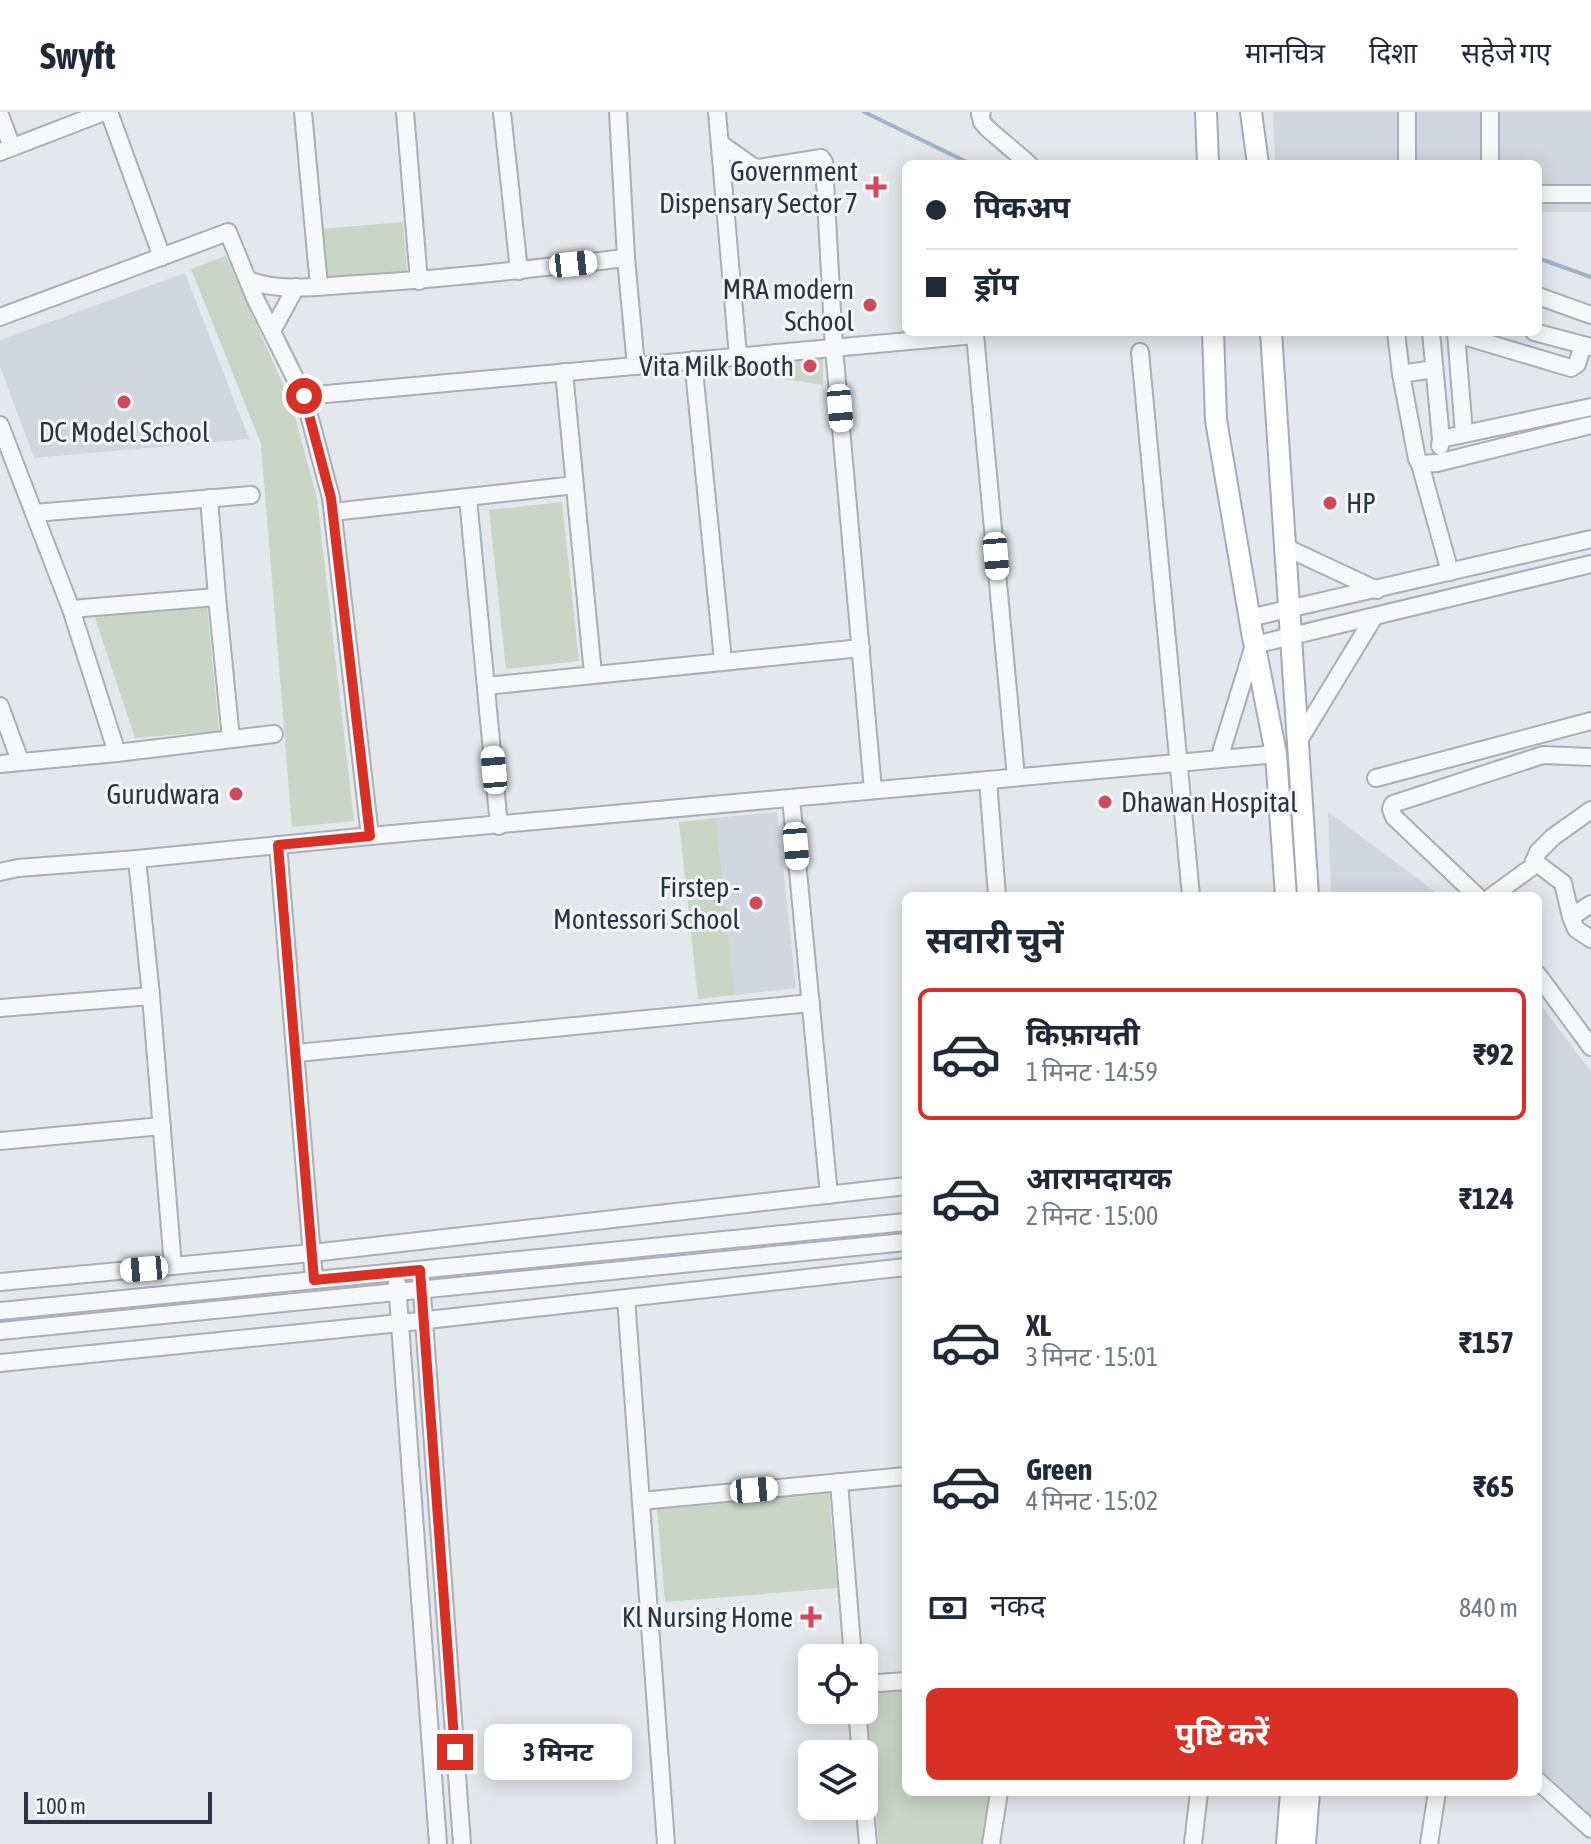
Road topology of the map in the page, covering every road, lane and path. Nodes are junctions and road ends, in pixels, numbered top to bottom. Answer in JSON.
{"nodes":[{"id":1,"x":106,"y":112,"type":"edge"},
{"id":2,"x":303,"y":112,"type":"edge"},
{"id":3,"x":405,"y":112,"type":"edge"},
{"id":4,"x":502,"y":112,"type":"edge"},
{"id":5,"x":618,"y":112,"type":"edge"},
{"id":6,"x":717,"y":112,"type":"edge"},
{"id":7,"x":982,"y":112,"type":"edge"},
{"id":8,"x":1206,"y":112,"type":"edge"},
{"id":9,"x":1251,"y":112,"type":"edge"},
{"id":10,"x":1407,"y":112,"type":"edge"},
{"id":11,"x":1490,"y":112,"type":"edge"},
{"id":12,"x":0,"y":115,"type":"edge"},
{"id":13,"x":721,"y":144,"type":"junction"},
{"id":14,"x":6,"y":149,"type":"edge"},
{"id":15,"x":1024,"y":160,"type":"edge"},
{"id":16,"x":1208,"y":160,"type":"edge"},
{"id":17,"x":1257,"y":160,"type":"edge"},
{"id":18,"x":1407,"y":160,"type":"edge"},
{"id":19,"x":1490,"y":160,"type":"edge"},
{"id":20,"x":1542,"y":194,"type":"edge"},
{"id":21,"x":1591,"y":194,"type":"edge"},
{"id":22,"x":162,"y":257,"type":"junction"},
{"id":23,"x":626,"y":258,"type":"junction"},
{"id":24,"x":519,"y":271,"type":"junction"},
{"id":25,"x":248,"y":280,"type":"junction"},
{"id":26,"x":419,"y":281,"type":"junction"},
{"id":27,"x":319,"y":286,"type":"junction"},
{"id":28,"x":296,"y":287,"type":"junction"},
{"id":29,"x":1542,"y":297,"type":"edge"},
{"id":30,"x":1591,"y":315,"type":"edge"},
{"id":31,"x":0,"y":317,"type":"edge"},
{"id":32,"x":272,"y":331,"type":"junction"},
{"id":33,"x":1542,"y":334,"type":"edge"},
{"id":34,"x":964,"y":336,"type":"edge"},
{"id":35,"x":975,"y":336,"type":"edge"},
{"id":36,"x":1213,"y":336,"type":"edge"},
{"id":37,"x":1271,"y":336,"type":"edge"},
{"id":38,"x":1396,"y":336,"type":"edge"},
{"id":39,"x":1431,"y":336,"type":"edge"},
{"id":40,"x":1456,"y":336,"type":"edge"},
{"id":41,"x":1465,"y":336,"type":"edge"},
{"id":42,"x":1587,"y":346,"type":"edge"},
{"id":43,"x":834,"y":348,"type":"junction"},
{"id":44,"x":1140,"y":352,"type":"dead end"},
{"id":45,"x":738,"y":356,"type":"junction"},
{"id":46,"x":693,"y":360,"type":"junction"},
{"id":47,"x":636,"y":366,"type":"junction"},
{"id":48,"x":1434,"y":369,"type":"junction"},
{"id":49,"x":564,"y":372,"type":"junction"},
{"id":50,"x":1401,"y":374,"type":"junction"},
{"id":51,"x":304,"y":396,"type":"junction"},
{"id":52,"x":1591,"y":407,"type":"edge"},
{"id":53,"x":0,"y":425,"type":"edge"},
{"id":54,"x":1591,"y":425,"type":"edge"},
{"id":55,"x":1464,"y":434,"type":"junction"},
{"id":56,"x":1441,"y":439,"type":"junction"},
{"id":57,"x":1437,"y":463,"type":"junction"},
{"id":58,"x":1420,"y":464,"type":"junction"},
{"id":59,"x":575,"y":485,"type":"junction"},
{"id":60,"x":251,"y":495,"type":"dead end"},
{"id":61,"x":209,"y":498,"type":"junction"},
{"id":62,"x":468,"y":498,"type":"junction"},
{"id":63,"x":333,"y":512,"type":"junction"},
{"id":64,"x":34,"y":513,"type":"junction"},
{"id":65,"x":1591,"y":539,"type":"edge"},
{"id":66,"x":1285,"y":547,"type":"junction"},
{"id":67,"x":1591,"y":564,"type":"edge"},
{"id":68,"x":1450,"y":572,"type":"junction"},
{"id":69,"x":1377,"y":590,"type":"junction"},
{"id":70,"x":217,"y":597,"type":"junction"},
{"id":71,"x":71,"y":609,"type":"junction"},
{"id":72,"x":1289,"y":610,"type":"junction"},
{"id":73,"x":1374,"y":617,"type":"junction"},
{"id":74,"x":1249,"y":618,"type":"junction"},
{"id":75,"x":1291,"y":637,"type":"junction"},
{"id":76,"x":1254,"y":645,"type":"junction"},
{"id":77,"x":861,"y":648,"type":"junction"},
{"id":78,"x":723,"y":661,"type":"junction"},
{"id":79,"x":593,"y":674,"type":"junction"},
{"id":80,"x":486,"y":686,"type":"junction"},
{"id":81,"x":0,"y":706,"type":"edge"},
{"id":82,"x":1591,"y":721,"type":"edge"},
{"id":83,"x":274,"y":734,"type":"dead end"},
{"id":84,"x":231,"y":739,"type":"junction"},
{"id":85,"x":1298,"y":742,"type":"junction"},
{"id":86,"x":117,"y":753,"type":"junction"},
{"id":87,"x":1276,"y":754,"type":"junction"},
{"id":88,"x":1591,"y":757,"type":"edge"},
{"id":89,"x":1219,"y":759,"type":"junction"},
{"id":90,"x":20,"y":761,"type":"junction"},
{"id":91,"x":1178,"y":763,"type":"junction"},
{"id":92,"x":0,"y":764,"type":"edge"},
{"id":93,"x":1016,"y":777,"type":"junction"},
{"id":94,"x":1376,"y":778,"type":"dead end"},
{"id":95,"x":988,"y":780,"type":"junction"},
{"id":96,"x":873,"y":790,"type":"junction"},
{"id":97,"x":791,"y":798,"type":"junction"},
{"id":98,"x":1591,"y":810,"type":"edge"},
{"id":99,"x":499,"y":826,"type":"junction"},
{"id":100,"x":370,"y":836,"type":"junction"},
{"id":101,"x":278,"y":845,"type":"junction"},
{"id":102,"x":137,"y":859,"type":"junction"},
{"id":103,"x":1534,"y":861,"type":"junction"},
{"id":104,"x":0,"y":872,"type":"edge"},
{"id":105,"x":997,"y":892,"type":"edge"},
{"id":106,"x":1191,"y":892,"type":"edge"},
{"id":107,"x":1286,"y":892,"type":"edge"},
{"id":108,"x":1308,"y":892,"type":"edge"},
{"id":109,"x":1473,"y":892,"type":"edge"},
{"id":110,"x":1498,"y":892,"type":"edge"},
{"id":111,"x":1591,"y":904,"type":"edge"},
{"id":112,"x":1571,"y":917,"type":"junction"},
{"id":113,"x":1591,"y":939,"type":"edge"},
{"id":114,"x":1542,"y":980,"type":"edge"},
{"id":115,"x":151,"y":996,"type":"junction"},
{"id":116,"x":811,"y":1003,"type":"junction"},
{"id":117,"x":0,"y":1008,"type":"edge"},
{"id":118,"x":1591,"y":1047,"type":"edge"},
{"id":119,"x":297,"y":1053,"type":"junction"},
{"id":120,"x":162,"y":1126,"type":"junction"},
{"id":121,"x":0,"y":1141,"type":"edge"},
{"id":122,"x":902,"y":1186,"type":"edge"},
{"id":123,"x":829,"y":1195,"type":"junction"},
{"id":124,"x":902,"y":1222,"type":"edge"},
{"id":125,"x":902,"y":1242,"type":"edge"},
{"id":126,"x":312,"y":1253,"type":"junction"},
{"id":127,"x":173,"y":1266,"type":"junction"},
{"id":128,"x":902,"y":1267,"type":"edge"},
{"id":129,"x":420,"y":1270,"type":"junction"},
{"id":130,"x":397,"y":1272,"type":"junction"},
{"id":131,"x":314,"y":1280,"type":"junction"},
{"id":132,"x":0,"y":1282,"type":"edge"},
{"id":133,"x":421,"y":1290,"type":"junction"},
{"id":134,"x":398,"y":1292,"type":"junction"},
{"id":135,"x":626,"y":1298,"type":"junction"},
{"id":136,"x":326,"y":1299,"type":"junction"},
{"id":137,"x":304,"y":1302,"type":"junction"},
{"id":138,"x":0,"y":1311,"type":"edge"},
{"id":139,"x":424,"y":1320,"type":"junction"},
{"id":140,"x":400,"y":1323,"type":"junction"},
{"id":141,"x":0,"y":1331,"type":"edge"},
{"id":142,"x":0,"y":1363,"type":"edge"},
{"id":143,"x":902,"y":1476,"type":"edge"},
{"id":144,"x":839,"y":1482,"type":"junction"},
{"id":145,"x":641,"y":1501,"type":"junction"},
{"id":146,"x":852,"y":1644,"type":"edge"},
{"id":147,"x":902,"y":1681,"type":"edge"},
{"id":148,"x":878,"y":1683,"type":"edge"},
{"id":149,"x":1542,"y":1785,"type":"edge"},
{"id":150,"x":998,"y":1796,"type":"edge"},
{"id":151,"x":1199,"y":1796,"type":"edge"},
{"id":152,"x":1291,"y":1796,"type":"edge"},
{"id":153,"x":1309,"y":1796,"type":"edge"},
{"id":154,"x":1436,"y":1796,"type":"edge"},
{"id":155,"x":866,"y":1820,"type":"edge"},
{"id":156,"x":1591,"y":1829,"type":"edge"},
{"id":157,"x":438,"y":1844,"type":"edge"},
{"id":158,"x":462,"y":1844,"type":"edge"},
{"id":159,"x":666,"y":1844,"type":"edge"},
{"id":160,"x":868,"y":1844,"type":"edge"},
{"id":161,"x":991,"y":1844,"type":"edge"},
{"id":162,"x":1193,"y":1844,"type":"edge"},
{"id":163,"x":1287,"y":1844,"type":"edge"},
{"id":164,"x":1305,"y":1844,"type":"edge"},
{"id":165,"x":1429,"y":1844,"type":"edge"}],
"edges":[{"from":1,"to":14,"type":"street"},
{"from":1,"to":22,"type":"street"},
{"from":2,"to":27,"type":"street"},
{"from":3,"to":26,"type":"street"},
{"from":4,"to":24,"type":"street"},
{"from":5,"to":23,"type":"street"},
{"from":6,"to":13,"type":"street"},
{"from":7,"to":15,"type":"street"},
{"from":8,"to":16,"type":"main road"},
{"from":9,"to":17,"type":"main road"},
{"from":10,"to":18,"type":"street"},
{"from":11,"to":19,"type":"street"},
{"from":12,"to":14,"type":"street"},
{"from":13,"to":43,"type":"street"},
{"from":13,"to":45,"type":"street"},
{"from":20,"to":21,"type":"street"},
{"from":22,"to":25,"type":"street"},
{"from":22,"to":31,"type":"street"},
{"from":23,"to":24,"type":"street"},
{"from":23,"to":47,"type":"street"},
{"from":24,"to":26,"type":"street"},
{"from":25,"to":28,"type":"street"},
{"from":25,"to":32,"type":"street"},
{"from":26,"to":27,"type":"street"},
{"from":27,"to":28,"type":"street"},
{"from":28,"to":32,"type":"street"},
{"from":29,"to":30,"type":"street"},
{"from":32,"to":51,"type":"street"},
{"from":33,"to":42,"type":"street"},
{"from":34,"to":43,"type":"street"},
{"from":35,"to":93,"type":"street"},
{"from":36,"to":74,"type":"main road"},
{"from":37,"to":66,"type":"main road"},
{"from":38,"to":50,"type":"street"},
{"from":39,"to":48,"type":"street"},
{"from":40,"to":55,"type":"street"},
{"from":41,"to":42,"type":"street"},
{"from":43,"to":45,"type":"street"},
{"from":43,"to":77,"type":"street"},
{"from":44,"to":91,"type":"street"},
{"from":45,"to":46,"type":"street"},
{"from":46,"to":47,"type":"street"},
{"from":46,"to":78,"type":"street"},
{"from":47,"to":49,"type":"street"},
{"from":48,"to":50,"type":"street"},
{"from":48,"to":56,"type":"street"},
{"from":49,"to":51,"type":"street"},
{"from":49,"to":59,"type":"street"},
{"from":50,"to":58,"type":"street"},
{"from":51,"to":63,"type":"street"},
{"from":52,"to":55,"type":"street"},
{"from":53,"to":64,"type":"street"},
{"from":54,"to":57,"type":"street"},
{"from":55,"to":56,"type":"street"},
{"from":56,"to":57,"type":"street"},
{"from":57,"to":58,"type":"street"},
{"from":58,"to":68,"type":"street"},
{"from":59,"to":62,"type":"street"},
{"from":59,"to":79,"type":"street"},
{"from":60,"to":61,"type":"street"},
{"from":61,"to":64,"type":"street"},
{"from":61,"to":70,"type":"street"},
{"from":62,"to":63,"type":"street"},
{"from":62,"to":80,"type":"street"},
{"from":63,"to":100,"type":"street"},
{"from":64,"to":71,"type":"street"},
{"from":65,"to":68,"type":"street"},
{"from":66,"to":69,"type":"street"},
{"from":66,"to":72,"type":"main road"},
{"from":67,"to":73,"type":"street"},
{"from":68,"to":69,"type":"street"},
{"from":69,"to":72,"type":"street"},
{"from":70,"to":71,"type":"street"},
{"from":70,"to":84,"type":"street"},
{"from":71,"to":86,"type":"street"},
{"from":72,"to":74,"type":"street"},
{"from":72,"to":75,"type":"main road"},
{"from":73,"to":75,"type":"street"},
{"from":73,"to":85,"type":"street"},
{"from":74,"to":76,"type":"main road"},
{"from":75,"to":76,"type":"street"},
{"from":75,"to":85,"type":"main road"},
{"from":76,"to":87,"type":"main road"},
{"from":76,"to":89,"type":"street"},
{"from":77,"to":78,"type":"street"},
{"from":77,"to":96,"type":"street"},
{"from":78,"to":79,"type":"street"},
{"from":79,"to":80,"type":"street"},
{"from":80,"to":99,"type":"street"},
{"from":81,"to":90,"type":"street"},
{"from":82,"to":94,"type":"street"},
{"from":83,"to":84,"type":"street"},
{"from":84,"to":86,"type":"street"},
{"from":85,"to":108,"type":"main road"},
{"from":86,"to":90,"type":"street"},
{"from":87,"to":89,"type":"street"},
{"from":87,"to":107,"type":"main road"},
{"from":88,"to":109,"type":"street"},
{"from":89,"to":91,"type":"street"},
{"from":90,"to":92,"type":"street"},
{"from":91,"to":93,"type":"street"},
{"from":91,"to":106,"type":"street"},
{"from":93,"to":95,"type":"street"},
{"from":95,"to":96,"type":"street"},
{"from":95,"to":105,"type":"street"},
{"from":96,"to":97,"type":"street"},
{"from":97,"to":99,"type":"street"},
{"from":97,"to":116,"type":"street"},
{"from":98,"to":103,"type":"street"},
{"from":99,"to":100,"type":"street"},
{"from":100,"to":101,"type":"street"},
{"from":101,"to":102,"type":"street"},
{"from":101,"to":119,"type":"street"},
{"from":102,"to":104,"type":"street"},
{"from":102,"to":115,"type":"street"},
{"from":103,"to":110,"type":"street"},
{"from":103,"to":112,"type":"street"},
{"from":111,"to":112,"type":"street"},
{"from":112,"to":113,"type":"street"},
{"from":114,"to":118,"type":"street"},
{"from":115,"to":117,"type":"street"},
{"from":115,"to":120,"type":"street"},
{"from":116,"to":119,"type":"street"},
{"from":116,"to":123,"type":"street"},
{"from":119,"to":126,"type":"street"},
{"from":120,"to":121,"type":"street"},
{"from":120,"to":127,"type":"street"},
{"from":122,"to":123,"type":"street"},
{"from":123,"to":126,"type":"street"},
{"from":124,"to":129,"type":"street"},
{"from":125,"to":133,"type":"street"},
{"from":126,"to":127,"type":"street"},
{"from":126,"to":131,"type":"street"},
{"from":127,"to":132,"type":"street"},
{"from":128,"to":135,"type":"street"},
{"from":129,"to":130,"type":"street"},
{"from":129,"to":133,"type":"street"},
{"from":130,"to":131,"type":"street"},
{"from":130,"to":134,"type":"street"},
{"from":131,"to":136,"type":"street"},
{"from":131,"to":137,"type":"street"},
{"from":131,"to":138,"type":"street"},
{"from":133,"to":134,"type":"street"},
{"from":133,"to":139,"type":"street"},
{"from":134,"to":136,"type":"street"},
{"from":134,"to":140,"type":"street"},
{"from":135,"to":139,"type":"street"},
{"from":135,"to":145,"type":"street"},
{"from":136,"to":137,"type":"street"},
{"from":137,"to":141,"type":"street"},
{"from":139,"to":140,"type":"street"},
{"from":139,"to":158,"type":"street"},
{"from":140,"to":142,"type":"street"},
{"from":140,"to":157,"type":"street"},
{"from":143,"to":144,"type":"street"},
{"from":144,"to":145,"type":"street"},
{"from":144,"to":146,"type":"street"},
{"from":145,"to":159,"type":"street"},
{"from":147,"to":148,"type":"street"},
{"from":149,"to":156,"type":"street"},
{"from":150,"to":161,"type":"street"},
{"from":151,"to":162,"type":"street"},
{"from":152,"to":163,"type":"main road"},
{"from":153,"to":164,"type":"main road"},
{"from":154,"to":165,"type":"street"},
{"from":155,"to":160,"type":"street"}]}
